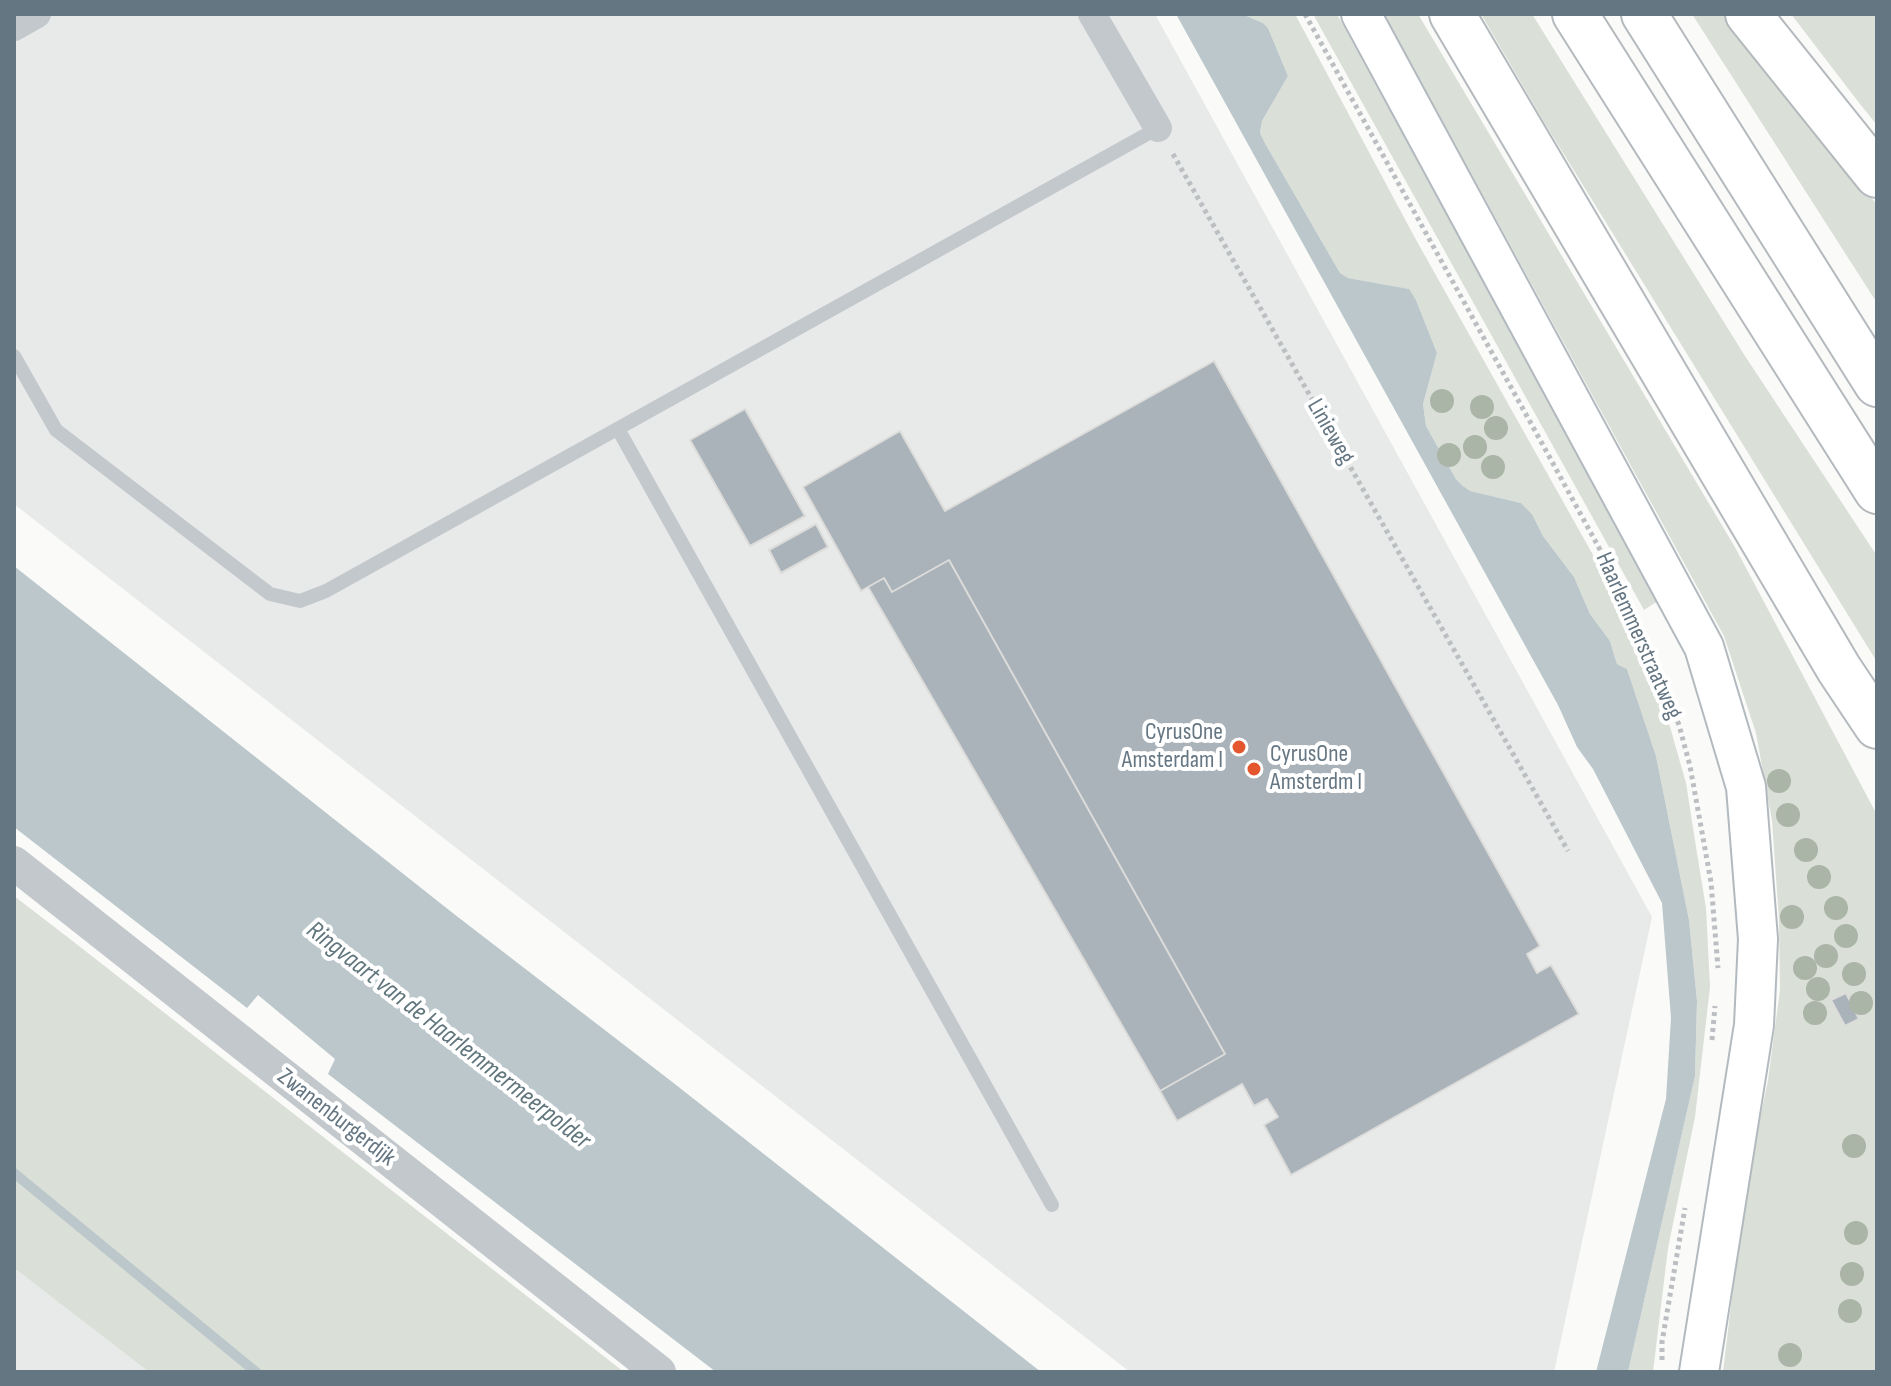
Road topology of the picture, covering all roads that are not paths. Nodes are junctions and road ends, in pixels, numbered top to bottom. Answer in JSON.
{"nodes":[{"id":1,"x":37,"y":14,"type":"edge"},
{"id":2,"x":1092,"y":14,"type":"edge"},
{"id":3,"x":1361,"y":14,"type":"edge"},
{"id":4,"x":1452,"y":14,"type":"edge"},
{"id":5,"x":1575,"y":14,"type":"edge"},
{"id":6,"x":1644,"y":14,"type":"edge"},
{"id":7,"x":1748,"y":14,"type":"edge"},
{"id":8,"x":14,"y":27,"type":"edge"},
{"id":9,"x":1158,"y":128,"type":"joint"},
{"id":10,"x":1877,"y":175,"type":"edge"},
{"id":11,"x":14,"y":356,"type":"edge"},
{"id":12,"x":1877,"y":384,"type":"edge"},
{"id":13,"x":618,"y":429,"type":"junction"},
{"id":14,"x":1877,"y":491,"type":"edge"},
{"id":15,"x":1877,"y":726,"type":"edge"},
{"id":16,"x":14,"y":863,"type":"edge"},
{"id":17,"x":1052,"y":1205,"type":"dead end"},
{"id":18,"x":659,"y":1372,"type":"edge"},
{"id":19,"x":1699,"y":1372,"type":"edge"}],
"edges":[{"from":1,"to":8,"type":"street"},
{"from":2,"to":9,"type":"street"},
{"from":3,"to":19,"type":"main road","name":"Haarlemmerstraatweg"},
{"from":4,"to":15,"type":"highway"},
{"from":5,"to":14,"type":"highway"},
{"from":6,"to":12,"type":"highway"},
{"from":7,"to":10,"type":"highway"},
{"from":9,"to":13,"type":"lane"},
{"from":11,"to":13,"type":"lane"},
{"from":13,"to":17,"type":"lane"},
{"from":16,"to":18,"type":"street","name":"Zwanenburgerdijk"}]}
